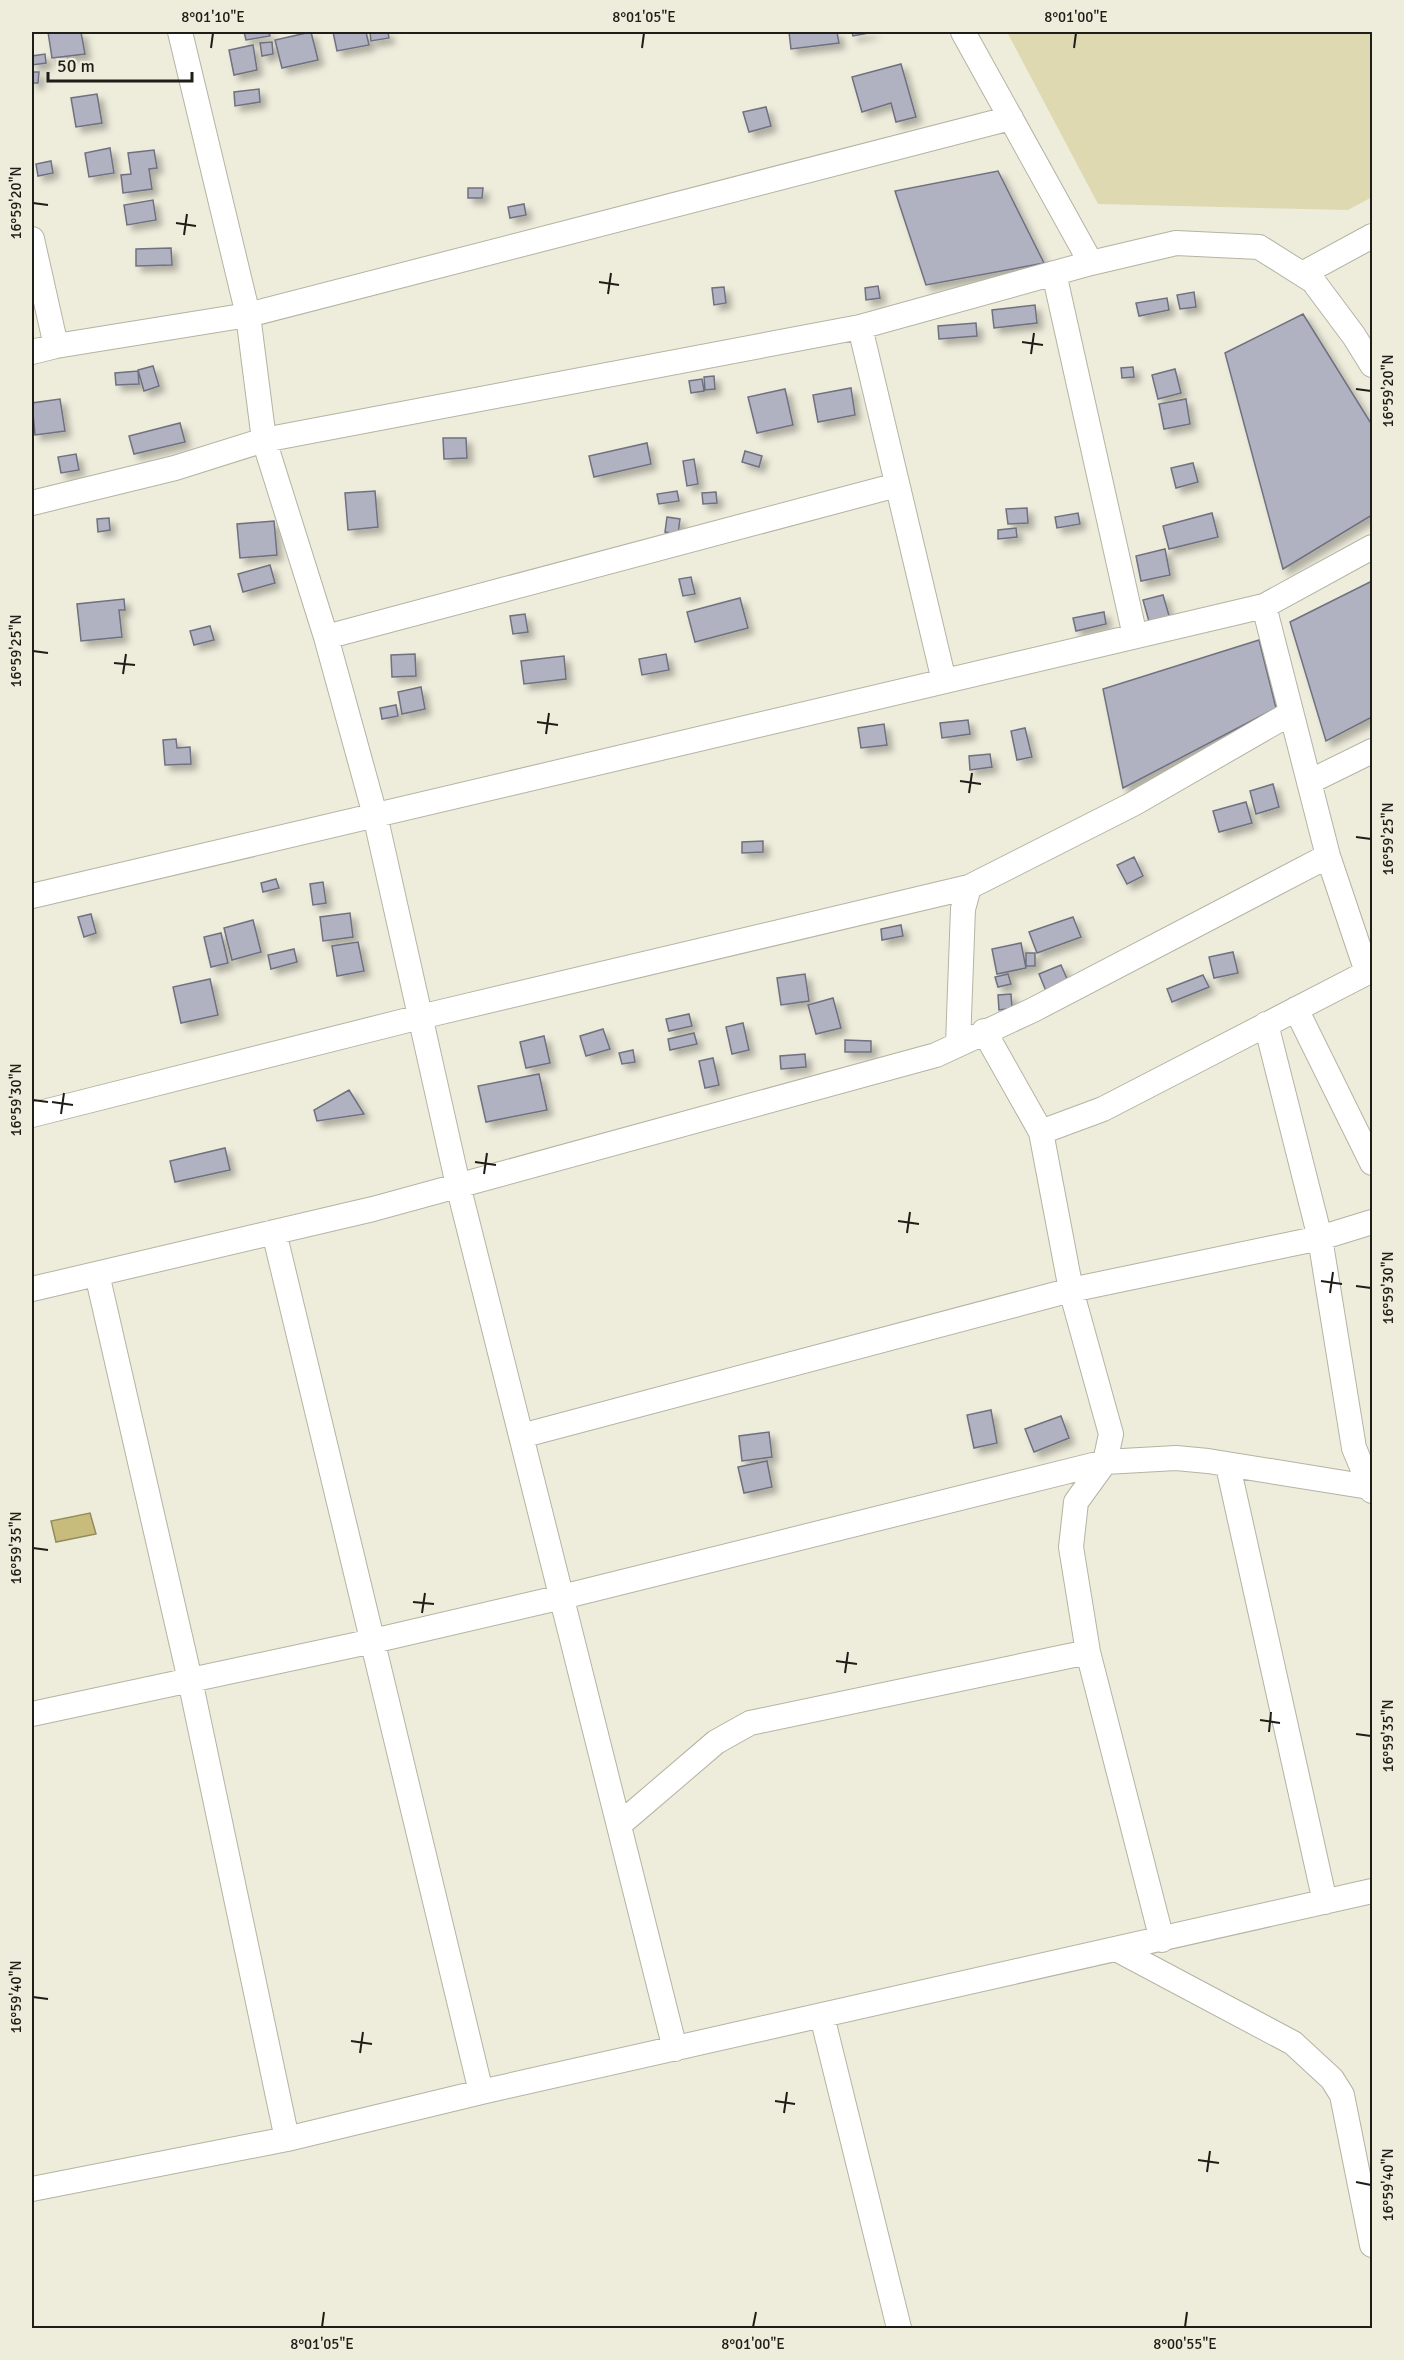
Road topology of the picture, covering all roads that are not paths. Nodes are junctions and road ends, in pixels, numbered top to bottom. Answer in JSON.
{"nodes":[{"id":1,"x":180,"y":32,"type":"edge"},
{"id":2,"x":963,"y":32,"type":"edge"},
{"id":3,"x":1011,"y":118,"type":"junction"},
{"id":4,"x":1372,"y":236,"type":"edge"},
{"id":5,"x":32,"y":239,"type":"edge"},
{"id":6,"x":1091,"y":263,"type":"junction"},
{"id":7,"x":1054,"y":273,"type":"junction"},
{"id":8,"x":1302,"y":274,"type":"junction"},
{"id":9,"x":248,"y":315,"type":"junction"},
{"id":10,"x":860,"y":327,"type":"junction"},
{"id":11,"x":56,"y":346,"type":"junction"},
{"id":12,"x":32,"y":352,"type":"edge"},
{"id":13,"x":1372,"y":365,"type":"edge"},
{"id":14,"x":264,"y":440,"type":"junction"},
{"id":15,"x":897,"y":485,"type":"junction"},
{"id":16,"x":32,"y":503,"type":"edge"},
{"id":17,"x":1372,"y":547,"type":"edge"},
{"id":18,"x":1264,"y":606,"type":"junction"},
{"id":19,"x":1135,"y":636,"type":"junction"},
{"id":20,"x":326,"y":637,"type":"junction"},
{"id":21,"x":944,"y":681,"type":"junction"},
{"id":22,"x":1291,"y":713,"type":"junction"},
{"id":23,"x":1372,"y":751,"type":"edge"},
{"id":24,"x":1309,"y":783,"type":"junction"},
{"id":25,"x":375,"y":815,"type":"junction"},
{"id":26,"x":1328,"y":856,"type":"junction"},
{"id":27,"x":969,"y":887,"type":"junction"},
{"id":28,"x":32,"y":896,"type":"edge"},
{"id":29,"x":1370,"y":971,"type":"edge"},
{"id":30,"x":1296,"y":1009,"type":"junction"},
{"id":31,"x":420,"y":1017,"type":"junction"},
{"id":32,"x":1266,"y":1024,"type":"junction"},
{"id":33,"x":984,"y":1031,"type":"junction"},
{"id":34,"x":958,"y":1044,"type":"junction"},
{"id":35,"x":32,"y":1115,"type":"edge"},
{"id":36,"x":1041,"y":1132,"type":"junction"},
{"id":37,"x":1372,"y":1163,"type":"edge"},
{"id":38,"x":458,"y":1185,"type":"junction"},
{"id":39,"x":1372,"y":1222,"type":"edge"},
{"id":40,"x":274,"y":1232,"type":"junction"},
{"id":41,"x":1320,"y":1238,"type":"junction"},
{"id":42,"x":97,"y":1274,"type":"junction"},
{"id":43,"x":32,"y":1289,"type":"edge"},
{"id":44,"x":1071,"y":1290,"type":"junction"},
{"id":45,"x":521,"y":1436,"type":"junction"},
{"id":46,"x":1105,"y":1462,"type":"junction"},
{"id":47,"x":1228,"y":1466,"type":"junction"},
{"id":48,"x":1371,"y":1489,"type":"edge"},
{"id":49,"x":562,"y":1597,"type":"junction"},
{"id":50,"x":372,"y":1641,"type":"junction"},
{"id":51,"x":1088,"y":1652,"type":"junction"},
{"id":52,"x":190,"y":1680,"type":"junction"},
{"id":53,"x":32,"y":1714,"type":"edge"},
{"id":54,"x":619,"y":1825,"type":"junction"},
{"id":55,"x":1372,"y":1891,"type":"edge"},
{"id":56,"x":1325,"y":1902,"type":"junction"},
{"id":57,"x":1162,"y":1940,"type":"junction"},
{"id":58,"x":1118,"y":1950,"type":"junction"},
{"id":59,"x":822,"y":2016,"type":"junction"},
{"id":60,"x":675,"y":2049,"type":"junction"},
{"id":61,"x":481,"y":2092,"type":"junction"},
{"id":62,"x":287,"y":2139,"type":"junction"},
{"id":63,"x":32,"y":2189,"type":"edge"},
{"id":64,"x":1372,"y":2245,"type":"edge"},
{"id":65,"x":899,"y":2328,"type":"edge"}],
"edges":[{"from":1,"to":9,"type":"street"},
{"from":2,"to":3,"type":"street"},
{"from":3,"to":6,"type":"street"},
{"from":3,"to":9,"type":"street"},
{"from":4,"to":8,"type":"street"},
{"from":5,"to":11,"type":"street"},
{"from":6,"to":7,"type":"street"},
{"from":6,"to":8,"type":"street"},
{"from":7,"to":10,"type":"street"},
{"from":7,"to":19,"type":"street"},
{"from":8,"to":13,"type":"street"},
{"from":9,"to":11,"type":"street"},
{"from":9,"to":14,"type":"street"},
{"from":10,"to":14,"type":"street"},
{"from":10,"to":15,"type":"street"},
{"from":11,"to":12,"type":"street"},
{"from":14,"to":16,"type":"street"},
{"from":14,"to":20,"type":"street"},
{"from":15,"to":20,"type":"street"},
{"from":15,"to":21,"type":"street"},
{"from":17,"to":18,"type":"street"},
{"from":18,"to":19,"type":"street"},
{"from":18,"to":22,"type":"street"},
{"from":19,"to":21,"type":"street"},
{"from":20,"to":25,"type":"street"},
{"from":21,"to":25,"type":"street"},
{"from":22,"to":24,"type":"street"},
{"from":22,"to":27,"type":"street"},
{"from":23,"to":24,"type":"street"},
{"from":24,"to":26,"type":"street"},
{"from":25,"to":28,"type":"street"},
{"from":25,"to":31,"type":"street"},
{"from":26,"to":29,"type":"street"},
{"from":26,"to":33,"type":"street"},
{"from":27,"to":31,"type":"street"},
{"from":27,"to":34,"type":"street"},
{"from":29,"to":30,"type":"street"},
{"from":30,"to":32,"type":"street"},
{"from":30,"to":37,"type":"street"},
{"from":31,"to":35,"type":"street"},
{"from":31,"to":38,"type":"street"},
{"from":32,"to":36,"type":"street"},
{"from":32,"to":41,"type":"street"},
{"from":33,"to":34,"type":"street"},
{"from":33,"to":36,"type":"street"},
{"from":34,"to":38,"type":"street"},
{"from":36,"to":44,"type":"street"},
{"from":38,"to":40,"type":"street"},
{"from":38,"to":45,"type":"street"},
{"from":39,"to":41,"type":"street"},
{"from":40,"to":42,"type":"street"},
{"from":40,"to":50,"type":"street"},
{"from":41,"to":44,"type":"street"},
{"from":41,"to":48,"type":"street"},
{"from":42,"to":43,"type":"street"},
{"from":42,"to":52,"type":"street"},
{"from":44,"to":45,"type":"street"},
{"from":44,"to":46,"type":"street"},
{"from":45,"to":49,"type":"street"},
{"from":46,"to":47,"type":"street"},
{"from":46,"to":49,"type":"street"},
{"from":46,"to":51,"type":"street"},
{"from":47,"to":48,"type":"street"},
{"from":47,"to":56,"type":"street"},
{"from":49,"to":50,"type":"street"},
{"from":49,"to":54,"type":"street"},
{"from":50,"to":52,"type":"street"},
{"from":50,"to":61,"type":"street"},
{"from":51,"to":54,"type":"street"},
{"from":51,"to":57,"type":"street"},
{"from":52,"to":53,"type":"street"},
{"from":52,"to":62,"type":"street"},
{"from":54,"to":60,"type":"street"},
{"from":55,"to":56,"type":"street"},
{"from":56,"to":57,"type":"street"},
{"from":57,"to":58,"type":"street"},
{"from":58,"to":59,"type":"street"},
{"from":58,"to":64,"type":"street"},
{"from":59,"to":60,"type":"street"},
{"from":59,"to":65,"type":"street"},
{"from":60,"to":61,"type":"street"},
{"from":61,"to":62,"type":"street"},
{"from":62,"to":63,"type":"street"}]}
